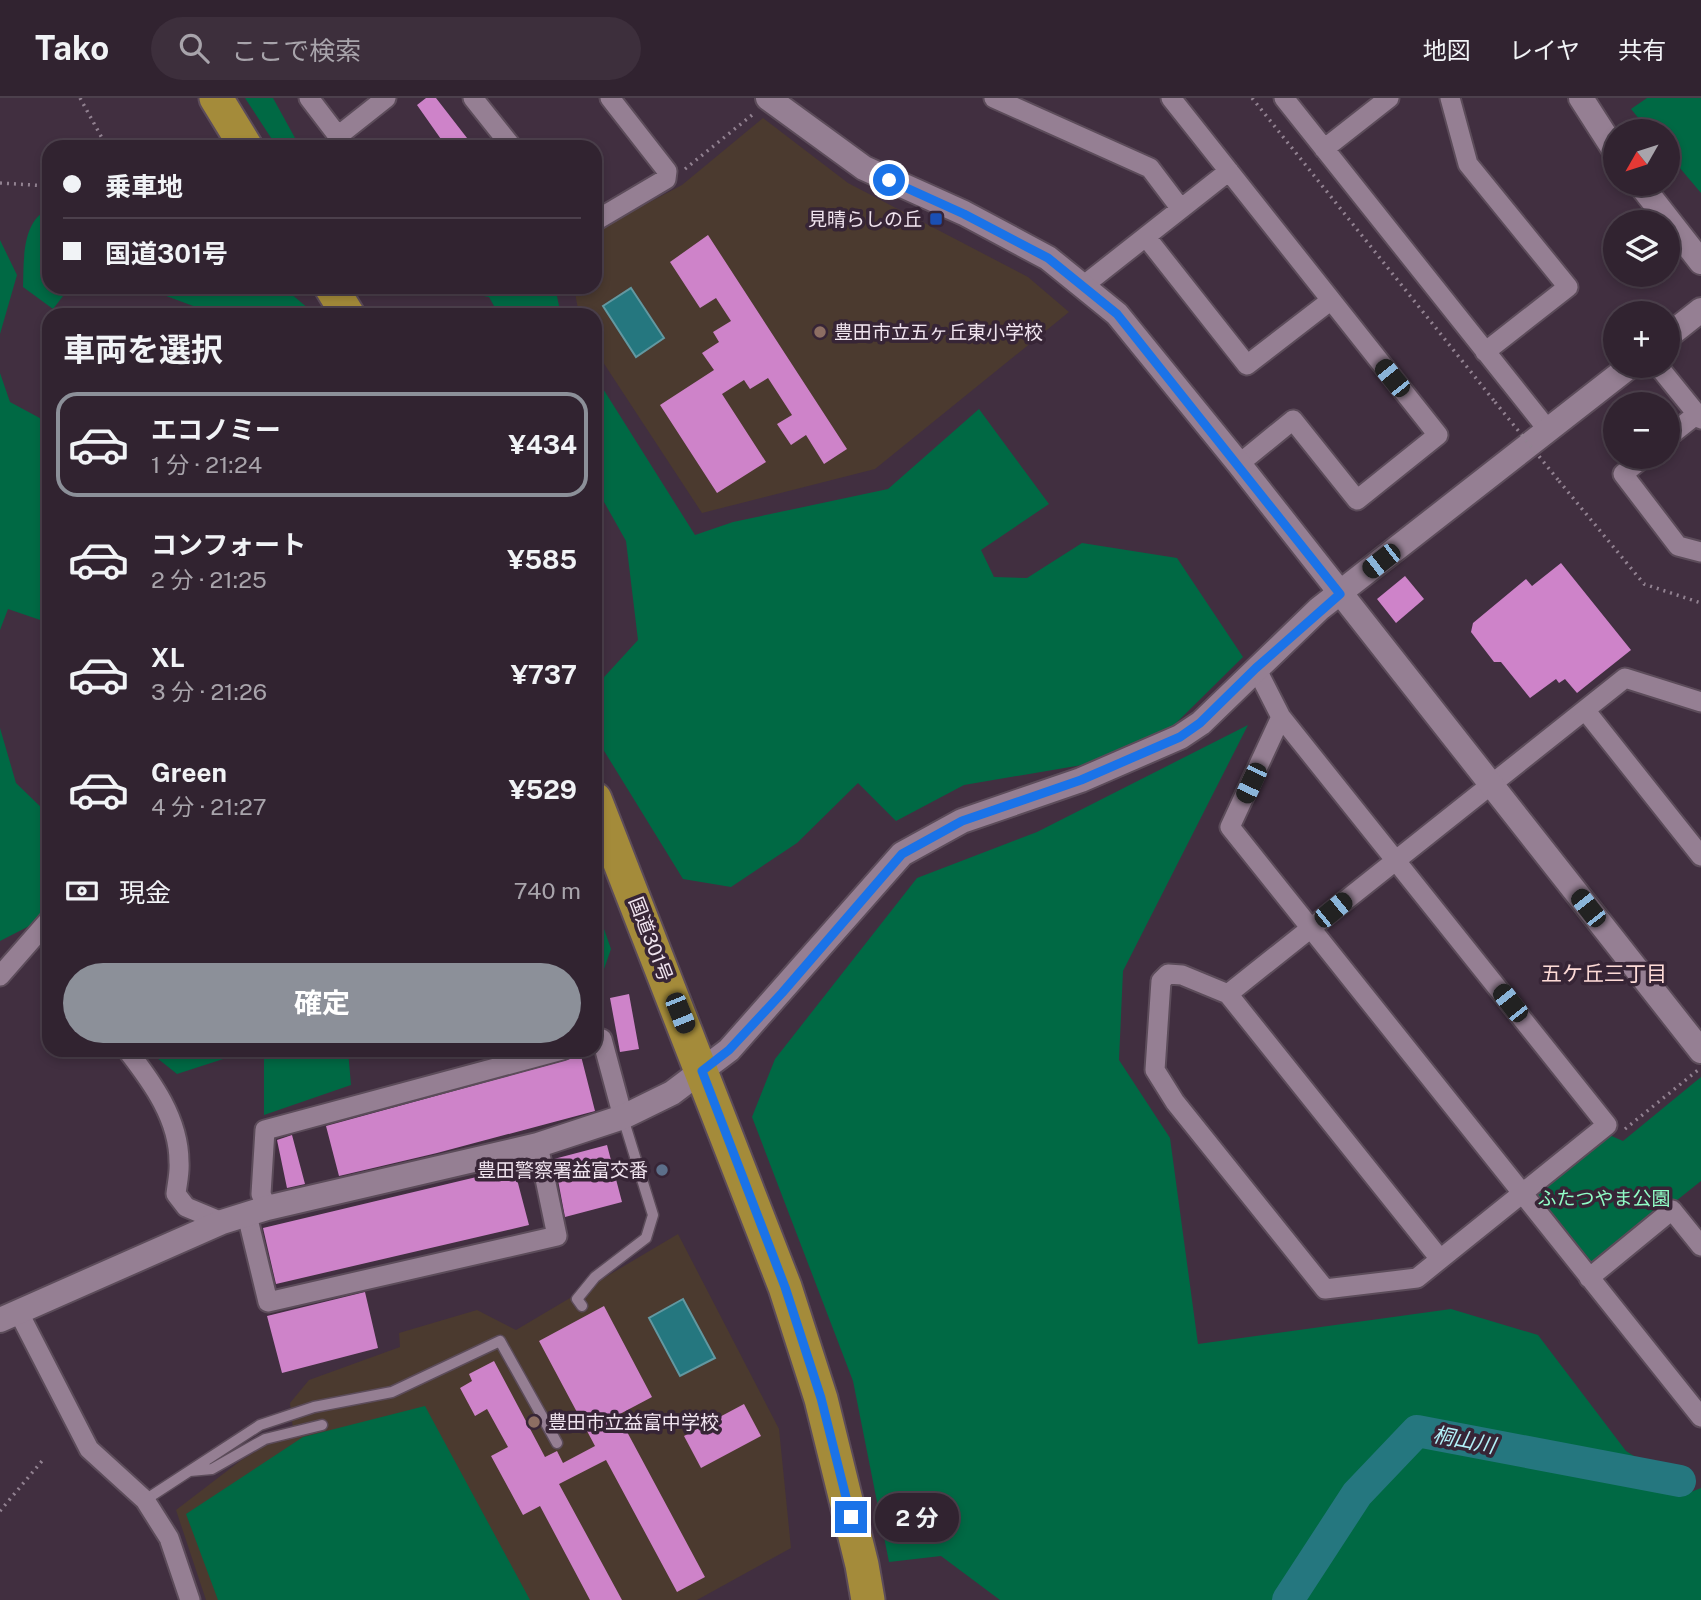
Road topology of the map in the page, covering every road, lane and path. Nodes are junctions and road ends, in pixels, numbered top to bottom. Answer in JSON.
{"nodes":[{"id":1,"x":80,"y":98,"type":"edge"},
{"id":2,"x":216,"y":98,"type":"edge"},
{"id":3,"x":309,"y":98,"type":"edge"},
{"id":4,"x":386,"y":98,"type":"edge"},
{"id":5,"x":473,"y":98,"type":"edge"},
{"id":6,"x":610,"y":98,"type":"edge"},
{"id":7,"x":994,"y":98,"type":"edge"},
{"id":8,"x":1171,"y":98,"type":"edge"},
{"id":9,"x":1252,"y":98,"type":"edge"},
{"id":10,"x":1284,"y":98,"type":"edge"},
{"id":11,"x":1389,"y":98,"type":"edge"},
{"id":12,"x":1450,"y":98,"type":"edge"},
{"id":13,"x":1581,"y":98,"type":"edge"},
{"id":14,"x":774,"y":103,"type":"edge"},
{"id":15,"x":1603,"y":132,"type":"edge"},
{"id":16,"x":103,"y":140,"type":"edge"},
{"id":17,"x":242,"y":140,"type":"edge"},
{"id":18,"x":506,"y":140,"type":"edge"},
{"id":19,"x":1324,"y":149,"type":"junction"},
{"id":20,"x":667,"y":171,"type":"junction"},
{"id":21,"x":1229,"y":171,"type":"junction"},
{"id":22,"x":0,"y":183,"type":"edge"},
{"id":23,"x":42,"y":186,"type":"edge"},
{"id":24,"x":1649,"y":196,"type":"edge"},
{"id":25,"x":1181,"y":209,"type":"junction"},
{"id":26,"x":602,"y":216,"type":"edge"},
{"id":27,"x":1146,"y":237,"type":"junction"},
{"id":28,"x":1701,"y":262,"type":"edge"},
{"id":29,"x":1083,"y":286,"type":"junction"},
{"id":30,"x":1330,"y":301,"type":"junction"},
{"id":31,"x":1701,"y":310,"type":"edge"},
{"id":32,"x":1680,"y":327,"type":"edge"},
{"id":33,"x":1485,"y":352,"type":"junction"},
{"id":34,"x":1615,"y":378,"type":"edge"},
{"id":35,"x":1668,"y":378,"type":"edge"},
{"id":36,"x":1699,"y":416,"type":"edge"},
{"id":37,"x":1680,"y":429,"type":"edge"},
{"id":38,"x":1548,"y":430,"type":"junction"},
{"id":39,"x":1239,"y":464,"type":"junction"},
{"id":40,"x":1628,"y":469,"type":"edge"},
{"id":41,"x":1701,"y":552,"type":"edge"},
{"id":42,"x":1340,"y":594,"type":"junction"},
{"id":43,"x":1701,"y":603,"type":"edge"},
{"id":44,"x":1256,"y":668,"type":"junction"},
{"id":45,"x":1701,"y":702,"type":"edge"},
{"id":46,"x":1585,"y":710,"type":"junction"},
{"id":47,"x":1281,"y":717,"type":"junction"},
{"id":48,"x":1491,"y":786,"type":"junction"},
{"id":49,"x":602,"y":817,"type":"edge"},
{"id":50,"x":1701,"y":856,"type":"edge"},
{"id":51,"x":1396,"y":860,"type":"junction"},
{"id":52,"x":1312,"y":927,"type":"junction"},
{"id":53,"x":42,"y":928,"type":"edge"},
{"id":54,"x":0,"y":976,"type":"edge"},
{"id":55,"x":1228,"y":994,"type":"junction"},
{"id":56,"x":602,"y":1039,"type":"edge"},
{"id":57,"x":133,"y":1057,"type":"edge"},
{"id":58,"x":536,"y":1057,"type":"edge"},
{"id":59,"x":1700,"y":1060,"type":"edge"},
{"id":60,"x":702,"y":1071,"type":"junction"},
{"id":61,"x":622,"y":1117,"type":"junction"},
{"id":62,"x":1607,"y":1125,"type":"junction"},
{"id":63,"x":538,"y":1145,"type":"junction"},
{"id":64,"x":1521,"y":1194,"type":"junction"},
{"id":65,"x":257,"y":1212,"type":"junction"},
{"id":66,"x":222,"y":1222,"type":"junction"},
{"id":67,"x":1701,"y":1246,"type":"edge"},
{"id":68,"x":1440,"y":1259,"type":"junction"},
{"id":69,"x":1589,"y":1278,"type":"junction"},
{"id":70,"x":582,"y":1306,"type":"dead end"},
{"id":71,"x":10,"y":1316,"type":"edge"},
{"id":72,"x":1701,"y":1417,"type":"edge"},
{"id":73,"x":322,"y":1425,"type":"dead end"},
{"id":74,"x":556,"y":1443,"type":"dead end"},
{"id":75,"x":42,"y":1461,"type":"dead end"},
{"id":76,"x":186,"y":1472,"type":"junction"},
{"id":77,"x":145,"y":1500,"type":"junction"},
{"id":78,"x":0,"y":1511,"type":"edge"},
{"id":79,"x":190,"y":1600,"type":"edge"},
{"id":80,"x":868,"y":1600,"type":"edge"}],
"edges":[{"from":1,"to":16,"type":"path"},
{"from":2,"to":17,"type":"highway"},
{"from":3,"to":4,"type":"street"},
{"from":5,"to":18,"type":"street"},
{"from":6,"to":20,"type":"street"},
{"from":7,"to":25,"type":"street"},
{"from":8,"to":21,"type":"street"},
{"from":9,"to":43,"type":"path","bridge":true},
{"from":10,"to":19,"type":"street"},
{"from":11,"to":19,"type":"street"},
{"from":12,"to":33,"type":"street"},
{"from":13,"to":15,"type":"street"},
{"from":14,"to":20,"type":"path"},
{"from":14,"to":29,"type":"street"},
{"from":19,"to":33,"type":"street"},
{"from":20,"to":26,"type":"street"},
{"from":21,"to":25,"type":"street"},
{"from":21,"to":30,"type":"street"},
{"from":22,"to":23,"type":"path"},
{"from":24,"to":28,"type":"street"},
{"from":25,"to":27,"type":"street"},
{"from":27,"to":29,"type":"street"},
{"from":27,"to":30,"type":"street"},
{"from":29,"to":39,"type":"street"},
{"from":30,"to":39,"type":"street"},
{"from":31,"to":32,"type":"street"},
{"from":33,"to":38,"type":"street"},
{"from":34,"to":38,"type":"street"},
{"from":35,"to":36,"type":"street"},
{"from":36,"to":37,"type":"street"},
{"from":38,"to":42,"type":"street"},
{"from":39,"to":42,"type":"street"},
{"from":40,"to":41,"type":"street"},
{"from":42,"to":44,"type":"street"},
{"from":42,"to":48,"type":"street"},
{"from":44,"to":47,"type":"street"},
{"from":44,"to":60,"type":"street"},
{"from":45,"to":46,"type":"street"},
{"from":46,"to":48,"type":"street"},
{"from":46,"to":50,"type":"street"},
{"from":47,"to":51,"type":"street"},
{"from":47,"to":52,"type":"street"},
{"from":48,"to":51,"type":"street"},
{"from":48,"to":59,"type":"street"},
{"from":49,"to":60,"type":"highway","name":"国道301号"},
{"from":51,"to":52,"type":"street"},
{"from":51,"to":62,"type":"street"},
{"from":52,"to":55,"type":"street"},
{"from":52,"to":64,"type":"street"},
{"from":53,"to":54,"type":"street"},
{"from":55,"to":68,"type":"street"},
{"from":55,"to":68,"type":"street"},
{"from":56,"to":61,"type":"street"},
{"from":57,"to":66,"type":"street"},
{"from":58,"to":65,"type":"street"},
{"from":59,"to":62,"type":"path"},
{"from":60,"to":61,"type":"street"},
{"from":60,"to":80,"type":"highway","name":"国道301号"},
{"from":61,"to":63,"type":"street"},
{"from":61,"to":70,"type":"lane"},
{"from":62,"to":64,"type":"street"},
{"from":63,"to":65,"type":"street"},
{"from":63,"to":65,"type":"street"},
{"from":64,"to":68,"type":"street"},
{"from":64,"to":69,"type":"street"},
{"from":65,"to":66,"type":"street"},
{"from":66,"to":71,"type":"street"},
{"from":67,"to":69,"type":"street"},
{"from":69,"to":72,"type":"street"},
{"from":71,"to":77,"type":"street"},
{"from":73,"to":76,"type":"lane"},
{"from":74,"to":76,"type":"lane"},
{"from":75,"to":78,"type":"path"},
{"from":76,"to":77,"type":"lane"},
{"from":77,"to":79,"type":"street"}]}
